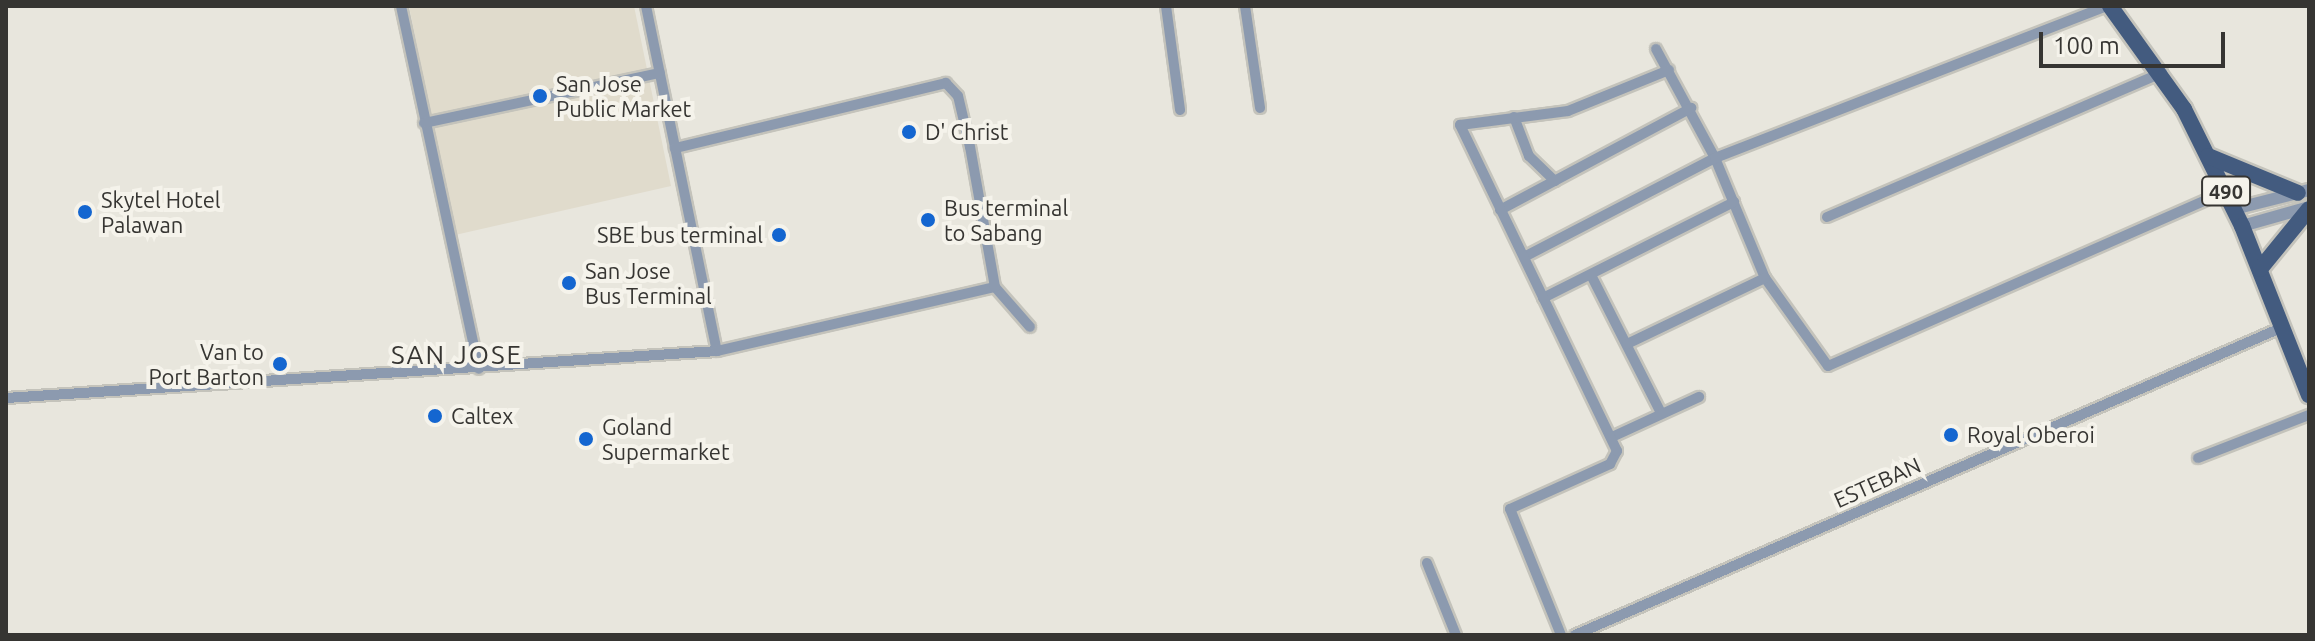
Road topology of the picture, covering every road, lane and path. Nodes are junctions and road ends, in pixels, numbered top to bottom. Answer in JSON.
{"nodes":[{"id":1,"x":401,"y":6,"type":"edge"},
{"id":2,"x":646,"y":6,"type":"edge"},
{"id":3,"x":1166,"y":6,"type":"edge"},
{"id":4,"x":1245,"y":6,"type":"edge"},
{"id":5,"x":2108,"y":6,"type":"edge"},
{"id":6,"x":1656,"y":49,"type":"dead end"},
{"id":7,"x":1669,"y":70,"type":"junction"},
{"id":8,"x":660,"y":73,"type":"junction"},
{"id":9,"x":2162,"y":73,"type":"junction"},
{"id":10,"x":1260,"y":108,"type":"dead end"},
{"id":11,"x":1691,"y":108,"type":"junction"},
{"id":12,"x":1180,"y":110,"type":"dead end"},
{"id":13,"x":1514,"y":117,"type":"junction"},
{"id":14,"x":424,"y":123,"type":"junction"},
{"id":15,"x":675,"y":148,"type":"junction"},
{"id":16,"x":2208,"y":156,"type":"junction"},
{"id":17,"x":1715,"y":158,"type":"junction"},
{"id":18,"x":1555,"y":181,"type":"junction"},
{"id":19,"x":2226,"y":191,"type":"junction"},
{"id":20,"x":2304,"y":191,"type":"edge"},
{"id":21,"x":1734,"y":202,"type":"junction"},
{"id":22,"x":2309,"y":208,"type":"edge"},
{"id":23,"x":2234,"y":209,"type":"junction"},
{"id":24,"x":1500,"y":210,"type":"junction"},
{"id":25,"x":1827,"y":217,"type":"dead end"},
{"id":26,"x":2242,"y":226,"type":"junction"},
{"id":27,"x":1524,"y":257,"type":"junction"},
{"id":28,"x":2260,"y":269,"type":"junction"},
{"id":29,"x":1591,"y":275,"type":"junction"},
{"id":30,"x":1765,"y":278,"type":"junction"},
{"id":31,"x":995,"y":287,"type":"junction"},
{"id":32,"x":1543,"y":298,"type":"junction"},
{"id":33,"x":1030,"y":327,"type":"dead end"},
{"id":34,"x":2283,"y":327,"type":"junction"},
{"id":35,"x":1627,"y":344,"type":"junction"},
{"id":36,"x":717,"y":351,"type":"junction"},
{"id":37,"x":479,"y":369,"type":"junction"},
{"id":38,"x":2309,"y":395,"type":"edge"},
{"id":39,"x":1699,"y":397,"type":"dead end"},
{"id":40,"x":6,"y":398,"type":"edge"},
{"id":41,"x":1661,"y":413,"type":"junction"},
{"id":42,"x":2309,"y":415,"type":"edge"},
{"id":43,"x":1612,"y":437,"type":"junction"},
{"id":44,"x":2198,"y":458,"type":"dead end"},
{"id":45,"x":1427,"y":563,"type":"dead end"},
{"id":46,"x":1456,"y":635,"type":"edge"},
{"id":47,"x":1561,"y":635,"type":"edge"},
{"id":48,"x":1575,"y":635,"type":"edge"}],
"edges":[{"from":1,"to":14,"type":"street"},
{"from":2,"to":8,"type":"street"},
{"from":3,"to":12,"type":"street"},
{"from":4,"to":10,"type":"street"},
{"from":5,"to":9,"type":"main road","number":"490"},
{"from":5,"to":17,"type":"street"},
{"from":6,"to":7,"type":"street"},
{"from":7,"to":11,"type":"street"},
{"from":7,"to":13,"type":"street"},
{"from":8,"to":14,"type":"street"},
{"from":8,"to":15,"type":"street"},
{"from":9,"to":16,"type":"main road","number":"490"},
{"from":9,"to":25,"type":"street"},
{"from":11,"to":17,"type":"street"},
{"from":11,"to":18,"type":"street"},
{"from":13,"to":18,"type":"street"},
{"from":13,"to":24,"type":"street"},
{"from":14,"to":37,"type":"street"},
{"from":15,"to":31,"type":"street"},
{"from":15,"to":36,"type":"street"},
{"from":16,"to":19,"type":"main road","number":"490"},
{"from":16,"to":20,"type":"main road"},
{"from":17,"to":21,"type":"street"},
{"from":17,"to":27,"type":"street"},
{"from":18,"to":24,"type":"street"},
{"from":19,"to":23,"type":"main road","number":"490"},
{"from":19,"to":30,"type":"street"},
{"from":20,"to":23,"type":"street"},
{"from":21,"to":29,"type":"street"},
{"from":21,"to":30,"type":"street"},
{"from":22,"to":26,"type":"street"},
{"from":22,"to":28,"type":"main road"},
{"from":23,"to":26,"type":"main road","number":"490"},
{"from":24,"to":27,"type":"street"},
{"from":26,"to":28,"type":"main road","number":"490"},
{"from":27,"to":32,"type":"street"},
{"from":28,"to":34,"type":"main road","number":"490"},
{"from":29,"to":32,"type":"street"},
{"from":29,"to":35,"type":"street"},
{"from":30,"to":35,"type":"street"},
{"from":31,"to":33,"type":"street"},
{"from":31,"to":36,"type":"street"},
{"from":32,"to":43,"type":"street"},
{"from":34,"to":38,"type":"main road","number":"490"},
{"from":34,"to":48,"type":"street","name":"ESTEBAN"},
{"from":35,"to":41,"type":"street"},
{"from":36,"to":37,"type":"street"},
{"from":37,"to":40,"type":"street"},
{"from":39,"to":41,"type":"street"},
{"from":41,"to":43,"type":"street"},
{"from":42,"to":44,"type":"street"},
{"from":43,"to":47,"type":"street"},
{"from":45,"to":46,"type":"street"}]}
